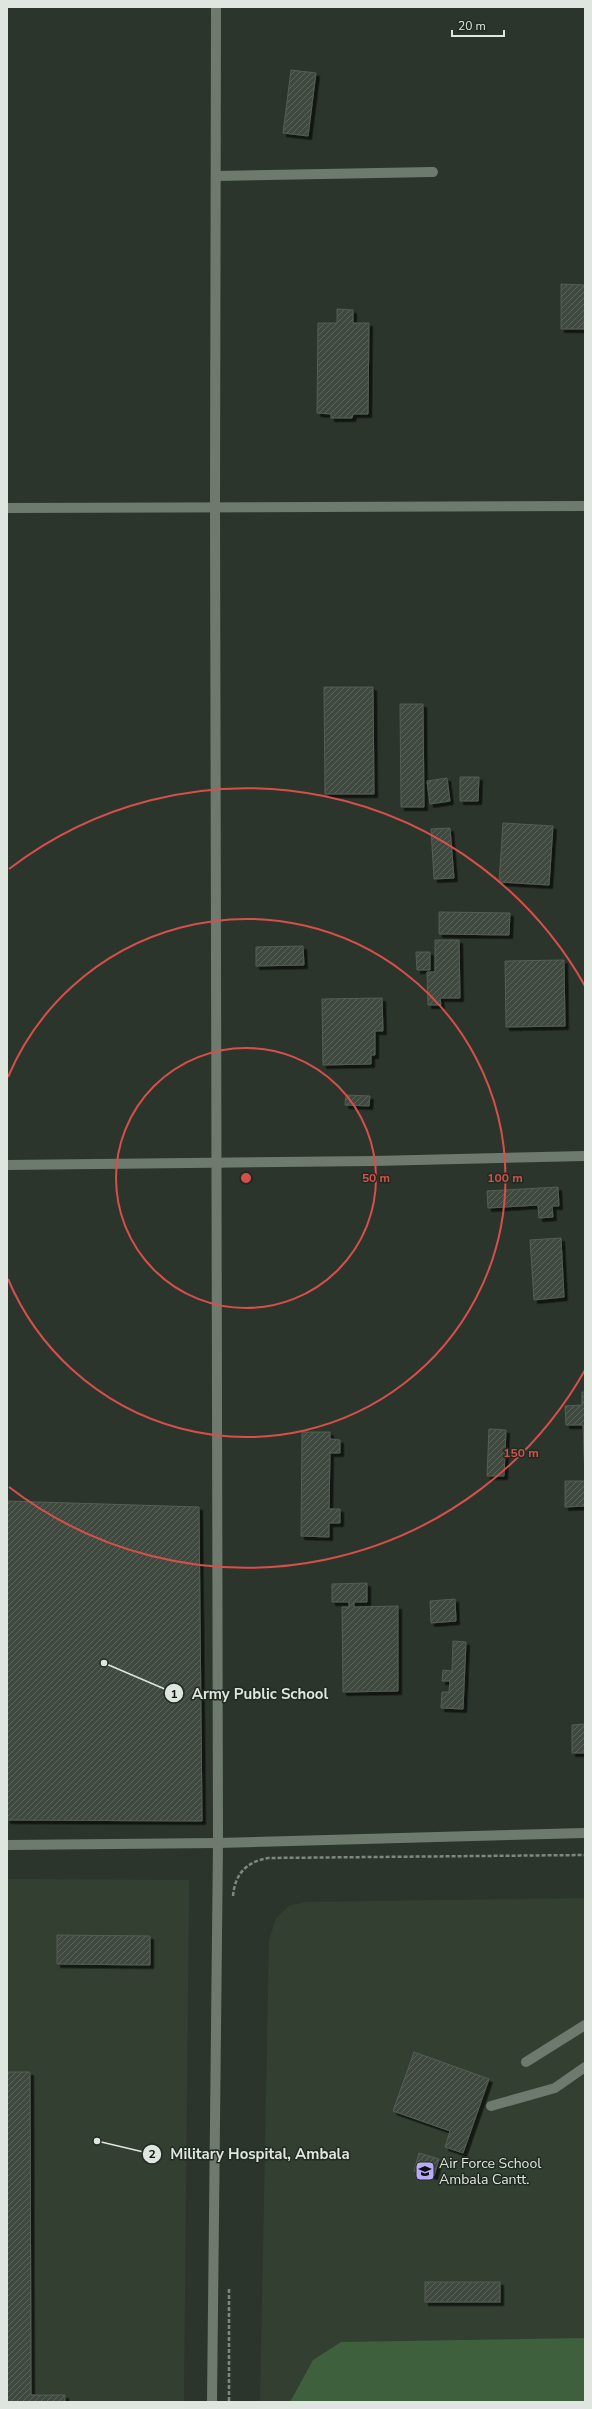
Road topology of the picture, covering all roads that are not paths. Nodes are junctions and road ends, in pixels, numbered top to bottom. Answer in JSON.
{"nodes":[{"id":1,"x":216,"y":7,"type":"edge"},
{"id":2,"x":434,"y":172,"type":"dead end"},
{"id":3,"x":216,"y":176,"type":"junction"},
{"id":4,"x":585,"y":506,"type":"edge"},
{"id":5,"x":7,"y":508,"type":"edge"},
{"id":6,"x":215,"y":508,"type":"junction"},
{"id":7,"x":585,"y":1156,"type":"edge"},
{"id":8,"x":216,"y":1162,"type":"junction"},
{"id":9,"x":7,"y":1165,"type":"edge"},
{"id":10,"x":585,"y":1833,"type":"edge"},
{"id":11,"x":218,"y":1843,"type":"junction"},
{"id":12,"x":7,"y":1845,"type":"edge"},
{"id":13,"x":585,"y":2025,"type":"edge"},
{"id":14,"x":526,"y":2062,"type":"dead end"},
{"id":15,"x":585,"y":2067,"type":"edge"},
{"id":16,"x":491,"y":2106,"type":"dead end"},
{"id":17,"x":212,"y":2402,"type":"edge"}],
"edges":[{"from":1,"to":3,"type":"street"},
{"from":2,"to":3,"type":"street"},
{"from":3,"to":6,"type":"street"},
{"from":4,"to":6,"type":"street"},
{"from":5,"to":6,"type":"street"},
{"from":6,"to":8,"type":"street"},
{"from":7,"to":8,"type":"street"},
{"from":8,"to":9,"type":"street"},
{"from":8,"to":11,"type":"street"},
{"from":10,"to":11,"type":"street"},
{"from":11,"to":12,"type":"street"},
{"from":11,"to":17,"type":"street"},
{"from":13,"to":14,"type":"street"},
{"from":15,"to":16,"type":"street"}]}
